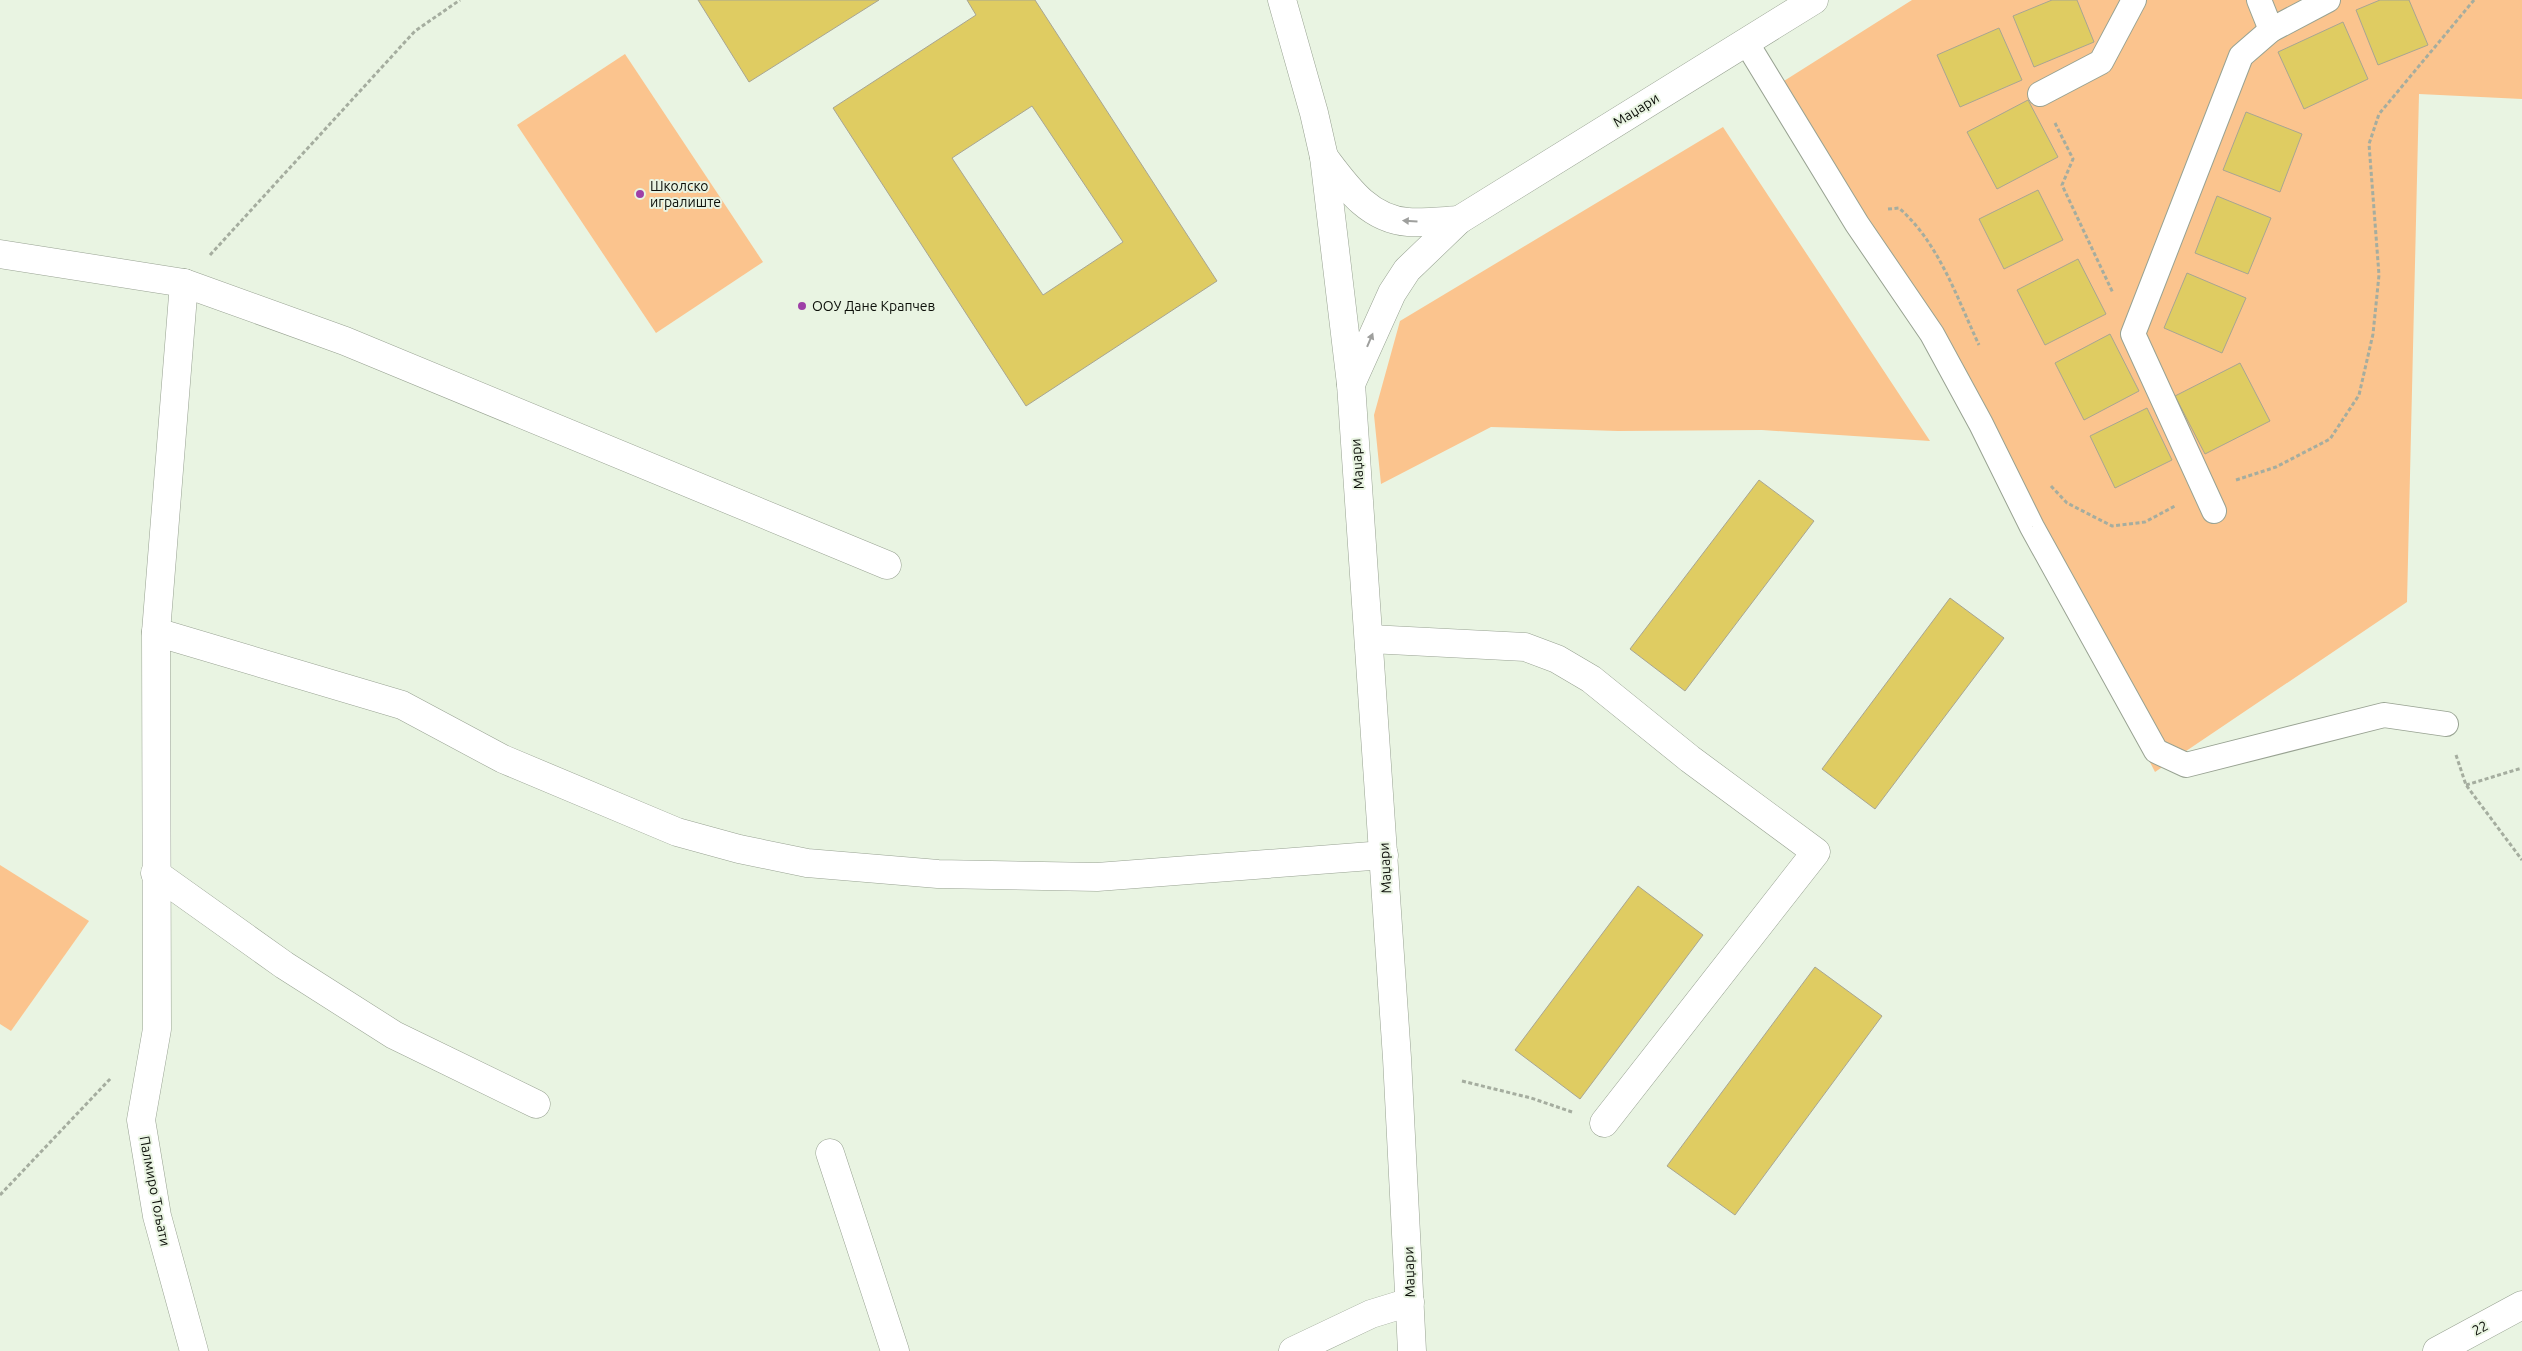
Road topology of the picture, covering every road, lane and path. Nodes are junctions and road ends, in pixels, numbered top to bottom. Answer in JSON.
{"nodes":[{"id":1,"x":460,"y":0,"type":"edge"},
{"id":2,"x":1282,"y":0,"type":"edge"},
{"id":3,"x":1814,"y":0,"type":"edge"},
{"id":4,"x":2134,"y":0,"type":"edge"},
{"id":5,"x":2259,"y":0,"type":"edge"},
{"id":6,"x":2328,"y":0,"type":"edge"},
{"id":7,"x":2474,"y":0,"type":"edge"},
{"id":8,"x":2271,"y":30,"type":"junction"},
{"id":9,"x":1746,"y":42,"type":"junction"},
{"id":10,"x":2040,"y":94,"type":"joint"},
{"id":11,"x":1324,"y":157,"type":"junction"},
{"id":12,"x":1459,"y":220,"type":"junction"},
{"id":13,"x":1857,"y":224,"type":"junction"},
{"id":14,"x":0,"y":254,"type":"edge"},
{"id":15,"x":184,"y":283,"type":"junction"},
{"id":16,"x":2133,"y":334,"type":"junction"},
{"id":17,"x":1984,"y":354,"type":"dead end"},
{"id":18,"x":1351,"y":384,"type":"junction"},
{"id":19,"x":2049,"y":483,"type":"dead end"},
{"id":20,"x":2209,"y":502,"type":"junction"},
{"id":21,"x":887,"y":565,"type":"dead end"},
{"id":22,"x":156,"y":632,"type":"junction"},
{"id":23,"x":1370,"y":639,"type":"junction"},
{"id":24,"x":2446,"y":724,"type":"joint"},
{"id":25,"x":2522,"y":768,"type":"edge"},
{"id":26,"x":2466,"y":785,"type":"junction"},
{"id":27,"x":1384,"y":855,"type":"junction"},
{"id":28,"x":2522,"y":860,"type":"edge"},
{"id":29,"x":156,"y":873,"type":"junction"},
{"id":30,"x":116,"y":1073,"type":"dead end"},
{"id":31,"x":1462,"y":1081,"type":"dead end"},
{"id":32,"x":536,"y":1104,"type":"dead end"},
{"id":33,"x":1604,"y":1123,"type":"joint"},
{"id":34,"x":830,"y":1153,"type":"dead end"},
{"id":35,"x":0,"y":1195,"type":"edge"},
{"id":36,"x":1410,"y":1302,"type":"junction"},
{"id":37,"x":2522,"y":1305,"type":"edge"},
{"id":38,"x":194,"y":1351,"type":"edge"},
{"id":39,"x":895,"y":1351,"type":"edge"},
{"id":40,"x":1293,"y":1351,"type":"edge"},
{"id":41,"x":1412,"y":1351,"type":"edge"},
{"id":42,"x":2437,"y":1351,"type":"edge"}],
"edges":[{"from":1,"to":15,"type":"path"},
{"from":2,"to":11,"type":"street","name":"Маџари"},
{"from":3,"to":9,"type":"street","name":"Маџари"},
{"from":4,"to":10,"type":"lane"},
{"from":5,"to":8,"type":"lane"},
{"from":6,"to":8,"type":"lane"},
{"from":7,"to":20,"type":"path"},
{"from":8,"to":16,"type":"lane"},
{"from":9,"to":12,"type":"street","name":"Маџари"},
{"from":9,"to":13,"type":"lane"},
{"from":10,"to":16,"type":"path"},
{"from":12,"to":11,"type":"street","name":"Маџари","one_way":true},
{"from":11,"to":18,"type":"street","name":"Маџари"},
{"from":18,"to":12,"type":"street","name":"Маџари","one_way":true},
{"from":13,"to":17,"type":"path"},
{"from":13,"to":24,"type":"lane"},
{"from":14,"to":15,"type":"street"},
{"from":15,"to":21,"type":"street"},
{"from":15,"to":22,"type":"street","name":"Палмиро Тољати"},
{"from":16,"to":20,"type":"lane"},
{"from":18,"to":23,"type":"street","name":"Маџари"},
{"from":19,"to":20,"type":"path"},
{"from":22,"to":27,"type":"street"},
{"from":22,"to":29,"type":"street","name":"Палмиро Тољати"},
{"from":23,"to":27,"type":"street","name":"Маџари"},
{"from":23,"to":33,"type":"street"},
{"from":24,"to":26,"type":"path"},
{"from":25,"to":26,"type":"path"},
{"from":26,"to":28,"type":"path"},
{"from":27,"to":36,"type":"street","name":"Маџари"},
{"from":29,"to":32,"type":"street"},
{"from":29,"to":38,"type":"street","name":"Палмиро Тољати"},
{"from":30,"to":35,"type":"path"},
{"from":31,"to":33,"type":"path"},
{"from":34,"to":39,"type":"street"},
{"from":36,"to":40,"type":"street"},
{"from":36,"to":41,"type":"street","name":"Маџари"},
{"from":37,"to":42,"type":"street","name":"22"}]}
